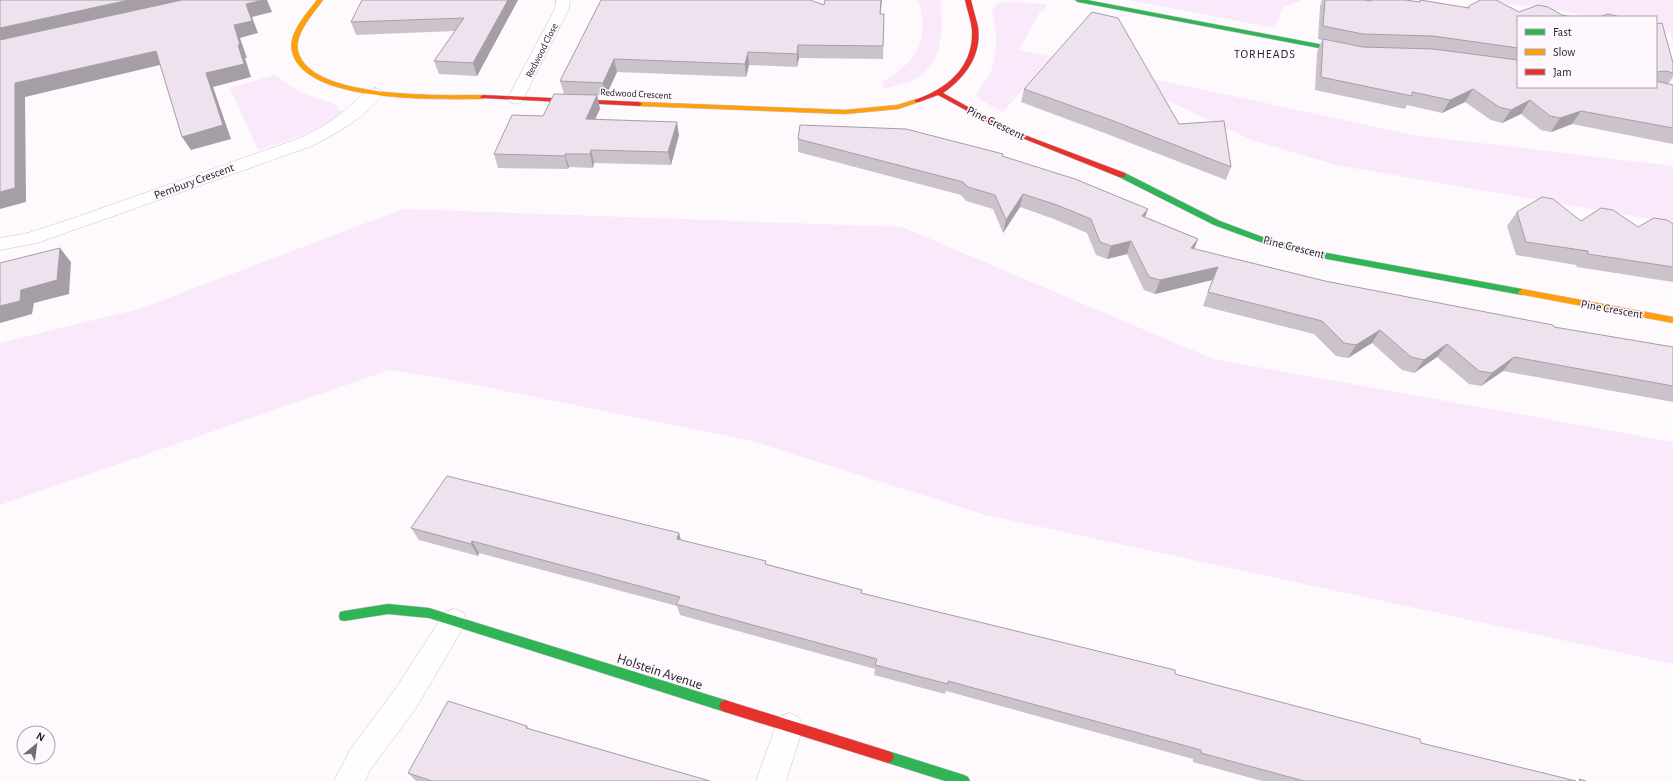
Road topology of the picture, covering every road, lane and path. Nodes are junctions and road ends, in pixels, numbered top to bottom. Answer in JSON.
{"nodes":[{"id":1,"x":320,"y":0,"type":"edge"},
{"id":2,"x":563,"y":0,"type":"edge"},
{"id":3,"x":968,"y":0,"type":"edge"},
{"id":4,"x":1078,"y":0,"type":"edge"},
{"id":5,"x":1357,"y":53,"type":"edge"},
{"id":6,"x":375,"y":93,"type":"junction"},
{"id":7,"x":940,"y":94,"type":"junction"},
{"id":8,"x":515,"y":99,"type":"junction"},
{"id":9,"x":0,"y":244,"type":"edge"},
{"id":10,"x":1673,"y":320,"type":"edge"},
{"id":11,"x":344,"y":616,"type":"dead end"},
{"id":12,"x":454,"y":621,"type":"junction"},
{"id":13,"x":789,"y":727,"type":"junction"},
{"id":14,"x":349,"y":781,"type":"edge"},
{"id":15,"x":771,"y":781,"type":"edge"},
{"id":16,"x":964,"y":781,"type":"edge"}],
"edges":[{"from":1,"to":6,"type":"street","name":"Redwood Crescent"},
{"from":2,"to":8,"type":"street","name":"Redwood Close"},
{"from":3,"to":7,"type":"street","name":"Redwood Crescent"},
{"from":4,"to":5,"type":"street"},
{"from":6,"to":8,"type":"street","name":"Redwood Crescent"},
{"from":6,"to":9,"type":"street","name":"Pembury Crescent"},
{"from":7,"to":8,"type":"street","name":"Redwood Crescent"},
{"from":7,"to":10,"type":"street","name":"Pine Crescent"},
{"from":11,"to":12,"type":"street","name":"Holstein Avenue"},
{"from":12,"to":13,"type":"street","name":"Holstein Avenue"},
{"from":12,"to":14,"type":"street"},
{"from":13,"to":15,"type":"street"},
{"from":13,"to":16,"type":"street","name":"Holstein Avenue"}]}
